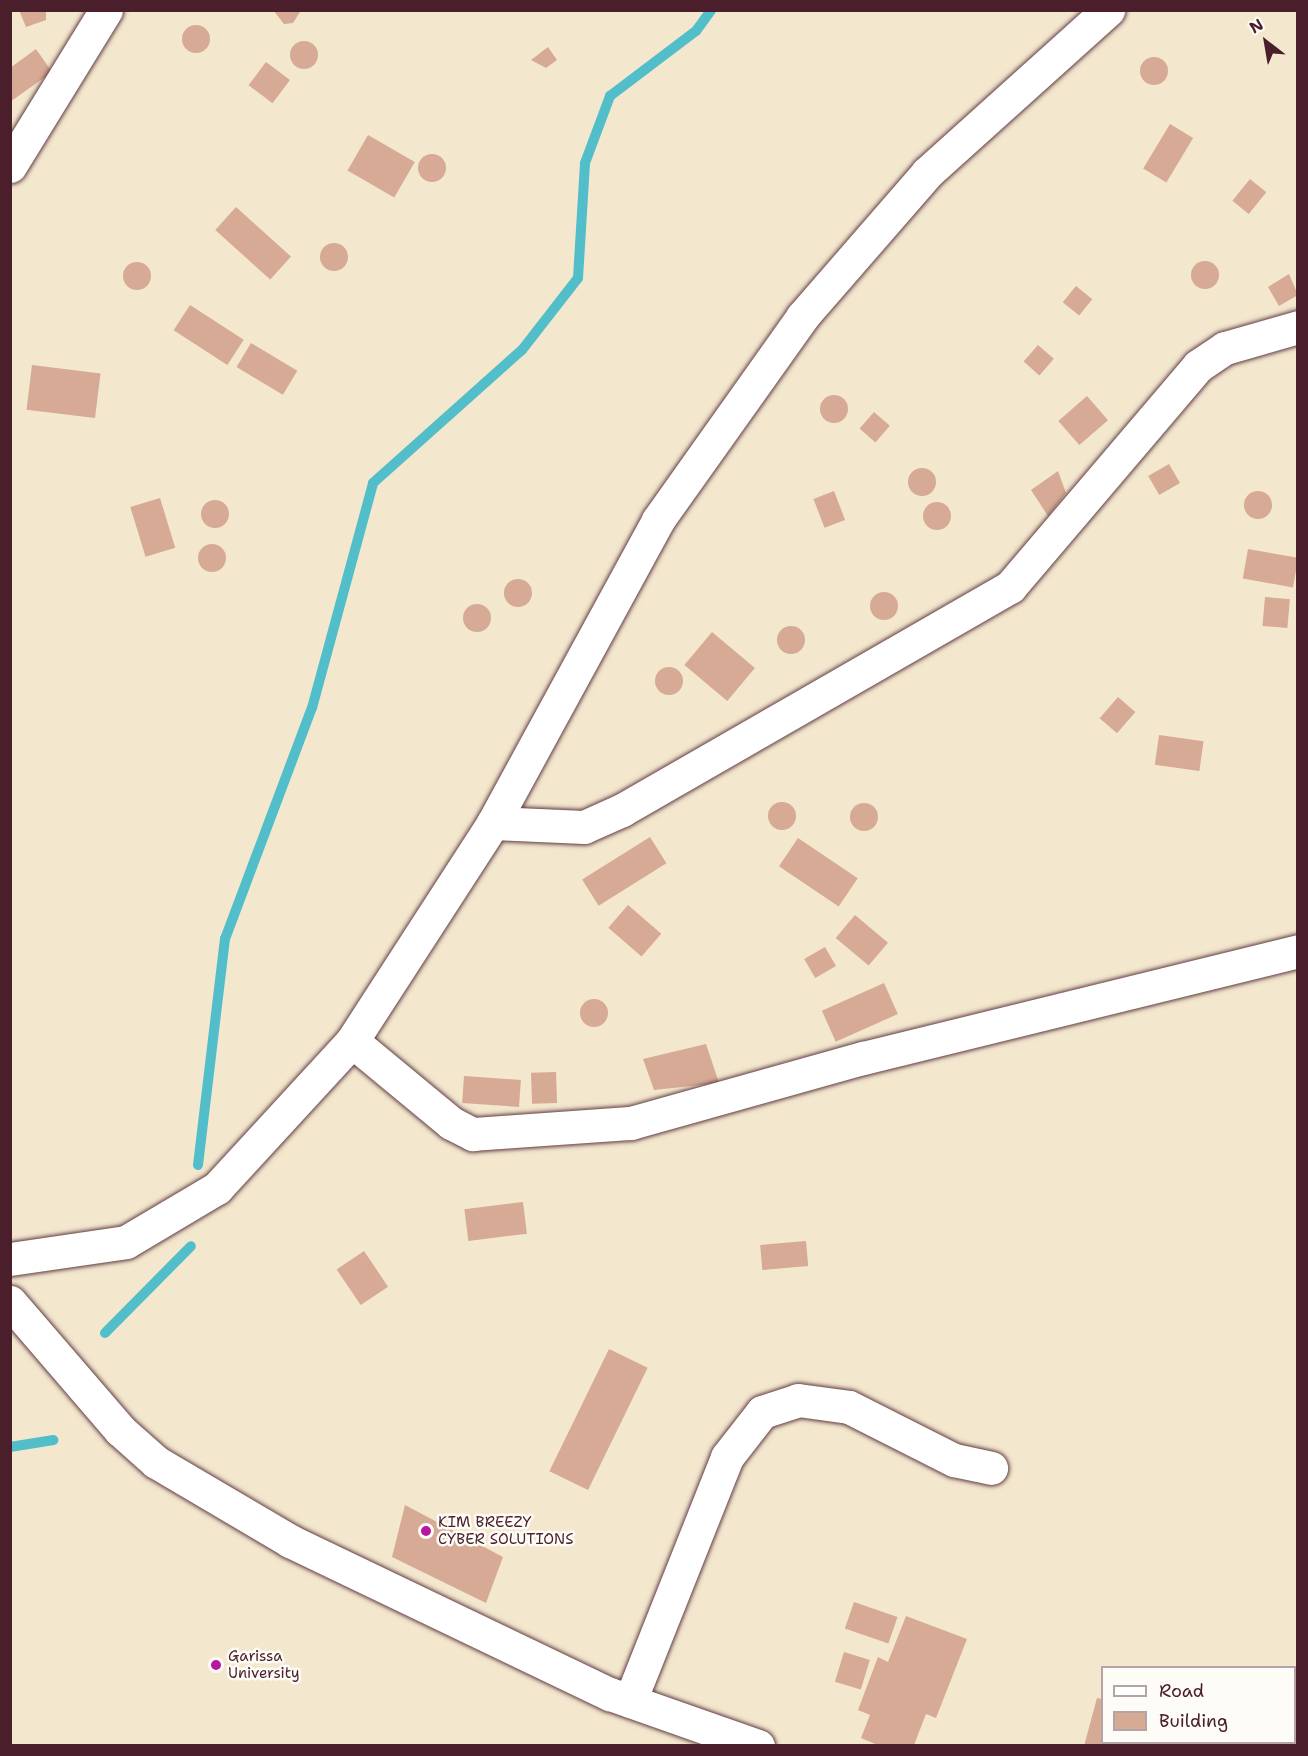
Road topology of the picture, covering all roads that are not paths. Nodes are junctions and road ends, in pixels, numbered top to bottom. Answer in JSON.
{"nodes":[{"id":1,"x":106,"y":10,"type":"edge"},
{"id":2,"x":1108,"y":10,"type":"edge"},
{"id":3,"x":10,"y":165,"type":"edge"},
{"id":4,"x":1298,"y":327,"type":"edge"},
{"id":5,"x":493,"y":823,"type":"junction"},
{"id":6,"x":1298,"y":951,"type":"edge"},
{"id":7,"x":352,"y":1041,"type":"junction"},
{"id":8,"x":10,"y":1259,"type":"edge"},
{"id":9,"x":10,"y":1302,"type":"edge"},
{"id":10,"x":991,"y":1468,"type":"dead end"},
{"id":11,"x":630,"y":1701,"type":"junction"},
{"id":12,"x":758,"y":1746,"type":"edge"}],
"edges":[{"from":1,"to":3,"type":"street"},
{"from":2,"to":5,"type":"street"},
{"from":4,"to":5,"type":"street"},
{"from":5,"to":7,"type":"street"},
{"from":6,"to":7,"type":"street"},
{"from":7,"to":8,"type":"street"},
{"from":9,"to":11,"type":"street"},
{"from":10,"to":11,"type":"street"},
{"from":11,"to":12,"type":"street"}]}
